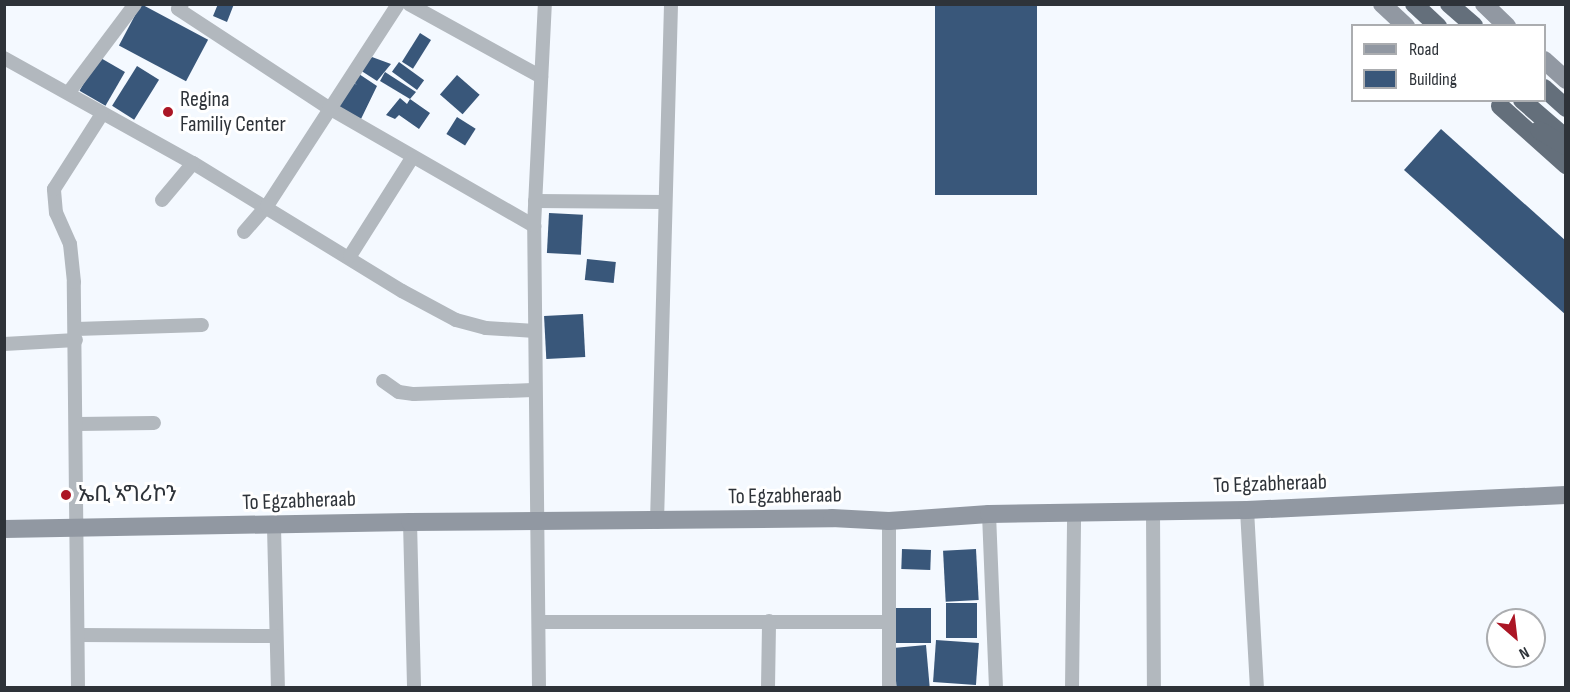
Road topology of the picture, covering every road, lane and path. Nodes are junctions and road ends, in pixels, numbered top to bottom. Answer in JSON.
{"nodes":[{"id":1,"x":135,"y":4,"type":"edge"},
{"id":2,"x":398,"y":4,"type":"edge"},
{"id":3,"x":409,"y":4,"type":"edge"},
{"id":4,"x":545,"y":4,"type":"edge"},
{"id":5,"x":671,"y":4,"type":"edge"},
{"id":6,"x":1382,"y":4,"type":"edge"},
{"id":7,"x":1414,"y":4,"type":"edge"},
{"id":8,"x":1449,"y":4,"type":"edge"},
{"id":9,"x":177,"y":6,"type":"edge"},
{"id":10,"x":1492,"y":7,"type":"edge"},
{"id":11,"x":1404,"y":24,"type":"edge"},
{"id":12,"x":1436,"y":24,"type":"edge"},
{"id":13,"x":1472,"y":24,"type":"edge"},
{"id":14,"x":1505,"y":24,"type":"edge"},
{"id":15,"x":4,"y":58,"type":"edge"},
{"id":16,"x":1546,"y":61,"type":"edge"},
{"id":17,"x":541,"y":77,"type":"junction"},
{"id":18,"x":1566,"y":80,"type":"edge"},
{"id":19,"x":1546,"y":84,"type":"edge"},
{"id":20,"x":1546,"y":89,"type":"edge"},
{"id":21,"x":69,"y":92,"type":"junction"},
{"id":22,"x":1566,"y":98,"type":"edge"},
{"id":23,"x":1524,"y":102,"type":"edge"},
{"id":24,"x":1496,"y":103,"type":"edge"},
{"id":25,"x":329,"y":108,"type":"junction"},
{"id":26,"x":1566,"y":108,"type":"edge"},
{"id":27,"x":102,"y":114,"type":"junction"},
{"id":28,"x":1566,"y":137,"type":"edge"},
{"id":29,"x":1566,"y":146,"type":"edge"},
{"id":30,"x":412,"y":158,"type":"junction"},
{"id":31,"x":193,"y":163,"type":"junction"},
{"id":32,"x":1566,"y":165,"type":"edge"},
{"id":33,"x":162,"y":200,"type":"dead end"},
{"id":34,"x":535,"y":201,"type":"junction"},
{"id":35,"x":665,"y":202,"type":"junction"},
{"id":36,"x":267,"y":206,"type":"junction"},
{"id":37,"x":534,"y":226,"type":"junction"},
{"id":38,"x":244,"y":232,"type":"dead end"},
{"id":39,"x":350,"y":256,"type":"junction"},
{"id":40,"x":202,"y":325,"type":"dead end"},
{"id":41,"x":535,"y":331,"type":"junction"},
{"id":42,"x":76,"y":334,"type":"junction"},
{"id":43,"x":4,"y":344,"type":"edge"},
{"id":44,"x":383,"y":381,"type":"dead end"},
{"id":45,"x":533,"y":390,"type":"junction"},
{"id":46,"x":154,"y":423,"type":"dead end"},
{"id":47,"x":78,"y":424,"type":"junction"},
{"id":48,"x":1566,"y":495,"type":"edge"},
{"id":49,"x":1248,"y":510,"type":"junction"},
{"id":50,"x":1154,"y":511,"type":"junction"},
{"id":51,"x":1074,"y":513,"type":"junction"},
{"id":52,"x":989,"y":514,"type":"junction"},
{"id":53,"x":534,"y":521,"type":"junction"},
{"id":54,"x":888,"y":521,"type":"junction"},
{"id":55,"x":410,"y":522,"type":"junction"},
{"id":56,"x":657,"y":522,"type":"junction"},
{"id":57,"x":274,"y":527,"type":"junction"},
{"id":58,"x":77,"y":528,"type":"junction"},
{"id":59,"x":4,"y":530,"type":"edge"},
{"id":60,"x":769,"y":621,"type":"junction"},
{"id":61,"x":539,"y":622,"type":"junction"},
{"id":62,"x":888,"y":622,"type":"junction"},
{"id":63,"x":78,"y":635,"type":"junction"},
{"id":64,"x":275,"y":636,"type":"junction"},
{"id":65,"x":78,"y":687,"type":"edge"},
{"id":66,"x":278,"y":687,"type":"edge"},
{"id":67,"x":414,"y":687,"type":"edge"},
{"id":68,"x":539,"y":687,"type":"edge"},
{"id":69,"x":768,"y":687,"type":"edge"},
{"id":70,"x":889,"y":687,"type":"edge"},
{"id":71,"x":996,"y":687,"type":"edge"},
{"id":72,"x":1072,"y":687,"type":"edge"},
{"id":73,"x":1154,"y":687,"type":"edge"},
{"id":74,"x":1257,"y":687,"type":"edge"}],
"edges":[{"from":1,"to":21,"type":"street"},
{"from":2,"to":25,"type":"street"},
{"from":3,"to":17,"type":"street"},
{"from":4,"to":17,"type":"street"},
{"from":5,"to":35,"type":"street"},
{"from":6,"to":11,"type":"main road"},
{"from":7,"to":12,"type":"highway"},
{"from":8,"to":13,"type":"highway"},
{"from":9,"to":25,"type":"street"},
{"from":10,"to":14,"type":"main road"},
{"from":15,"to":21,"type":"street"},
{"from":16,"to":18,"type":"main road"},
{"from":17,"to":34,"type":"street"},
{"from":19,"to":22,"type":"highway"},
{"from":20,"to":26,"type":"highway"},
{"from":21,"to":27,"type":"street"},
{"from":23,"to":28,"type":"highway"},
{"from":24,"to":29,"type":"highway"},
{"from":24,"to":32,"type":"highway"},
{"from":25,"to":30,"type":"street"},
{"from":25,"to":36,"type":"street"},
{"from":27,"to":31,"type":"street"},
{"from":27,"to":42,"type":"street"},
{"from":30,"to":37,"type":"street"},
{"from":30,"to":39,"type":"street"},
{"from":31,"to":33,"type":"street"},
{"from":31,"to":36,"type":"street"},
{"from":34,"to":35,"type":"street"},
{"from":34,"to":37,"type":"street"},
{"from":35,"to":56,"type":"street"},
{"from":36,"to":38,"type":"street"},
{"from":36,"to":39,"type":"street"},
{"from":37,"to":41,"type":"street"},
{"from":39,"to":41,"type":"street"},
{"from":40,"to":42,"type":"street"},
{"from":41,"to":45,"type":"street"},
{"from":42,"to":43,"type":"street"},
{"from":42,"to":47,"type":"street"},
{"from":44,"to":45,"type":"street"},
{"from":45,"to":53,"type":"street"},
{"from":46,"to":47,"type":"street"},
{"from":47,"to":58,"type":"street"},
{"from":48,"to":49,"type":"main road","name":"To Egzabheraab"},
{"from":49,"to":50,"type":"main road","name":"To Egzabheraab"},
{"from":49,"to":74,"type":"street"},
{"from":50,"to":51,"type":"main road","name":"To Egzabheraab"},
{"from":50,"to":73,"type":"street"},
{"from":51,"to":52,"type":"main road","name":"To Egzabheraab"},
{"from":51,"to":72,"type":"street"},
{"from":52,"to":54,"type":"main road","name":"To Egzabheraab"},
{"from":52,"to":71,"type":"street"},
{"from":53,"to":55,"type":"main road","name":"To Egzabheraab"},
{"from":53,"to":56,"type":"main road","name":"To Egzabheraab"},
{"from":53,"to":61,"type":"street"},
{"from":54,"to":56,"type":"main road","name":"To Egzabheraab"},
{"from":54,"to":62,"type":"street"},
{"from":55,"to":57,"type":"main road","name":"To Egzabheraab"},
{"from":55,"to":67,"type":"street"},
{"from":57,"to":58,"type":"main road","name":"To Egzabheraab"},
{"from":57,"to":64,"type":"street"},
{"from":58,"to":59,"type":"main road","name":"To Egzabheraab"},
{"from":58,"to":63,"type":"street"},
{"from":60,"to":61,"type":"street"},
{"from":60,"to":62,"type":"street"},
{"from":60,"to":69,"type":"street"},
{"from":61,"to":68,"type":"street"},
{"from":62,"to":70,"type":"street"},
{"from":63,"to":64,"type":"street"},
{"from":63,"to":65,"type":"street"},
{"from":64,"to":66,"type":"street"}]}
